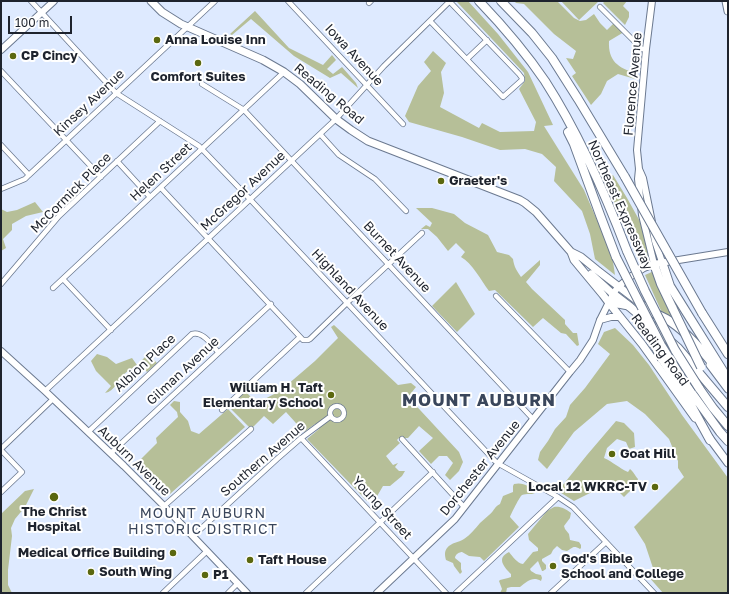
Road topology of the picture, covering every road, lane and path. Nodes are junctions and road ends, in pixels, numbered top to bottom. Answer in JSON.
{"nodes":[{"id":1,"x":31,"y":1,"type":"edge"},
{"id":2,"x":54,"y":1,"type":"edge"},
{"id":3,"x":151,"y":1,"type":"edge"},
{"id":4,"x":215,"y":1,"type":"edge"},
{"id":5,"x":288,"y":1,"type":"edge"},
{"id":6,"x":450,"y":1,"type":"edge"},
{"id":7,"x":479,"y":1,"type":"edge"},
{"id":8,"x":500,"y":1,"type":"edge"},
{"id":9,"x":652,"y":1,"type":"edge"},
{"id":10,"x":726,"y":1,"type":"edge"},
{"id":11,"x":600,"y":7,"type":"dead end"},
{"id":12,"x":728,"y":11,"type":"edge"},
{"id":13,"x":42,"y":13,"type":"junction"},
{"id":14,"x":430,"y":21,"type":"junction"},
{"id":15,"x":187,"y":27,"type":"junction"},
{"id":16,"x":486,"y":40,"type":"junction"},
{"id":17,"x":1,"y":50,"type":"edge"},
{"id":18,"x":646,"y":50,"type":"junction"},
{"id":19,"x":467,"y":59,"type":"junction"},
{"id":20,"x":1,"y":71,"type":"edge"},
{"id":21,"x":284,"y":72,"type":"junction"},
{"id":22,"x":544,"y":80,"type":"junction"},
{"id":23,"x":202,"y":84,"type":"dead end"},
{"id":24,"x":367,"y":86,"type":"junction"},
{"id":25,"x":116,"y":93,"type":"junction"},
{"id":26,"x":244,"y":110,"type":"junction"},
{"id":27,"x":336,"y":118,"type":"junction"},
{"id":28,"x":160,"y":121,"type":"junction"},
{"id":29,"x":403,"y":124,"type":"dead end"},
{"id":30,"x":320,"y":134,"type":"junction"},
{"id":31,"x":66,"y":140,"type":"junction"},
{"id":32,"x":1,"y":146,"type":"edge"},
{"id":33,"x":202,"y":149,"type":"junction"},
{"id":34,"x":117,"y":161,"type":"junction"},
{"id":35,"x":291,"y":161,"type":"junction"},
{"id":36,"x":29,"y":175,"type":"junction"},
{"id":37,"x":101,"y":177,"type":"junction"},
{"id":38,"x":161,"y":188,"type":"junction"},
{"id":39,"x":1,"y":189,"type":"edge"},
{"id":40,"x":150,"y":197,"type":"junction"},
{"id":41,"x":250,"y":199,"type":"junction"},
{"id":42,"x":406,"y":211,"type":"dead end"},
{"id":43,"x":422,"y":233,"type":"dead end"},
{"id":44,"x":208,"y":238,"type":"junction"},
{"id":45,"x":571,"y":252,"type":"junction"},
{"id":46,"x":728,"y":252,"type":"edge"},
{"id":47,"x":616,"y":257,"type":"junction"},
{"id":48,"x":658,"y":263,"type":"junction"},
{"id":49,"x":388,"y":264,"type":"junction"},
{"id":50,"x":578,"y":265,"type":"junction"},
{"id":51,"x":63,"y":280,"type":"junction"},
{"id":52,"x":1,"y":284,"type":"edge"},
{"id":53,"x":618,"y":286,"type":"junction"},
{"id":54,"x":54,"y":288,"type":"dead end"},
{"id":55,"x":613,"y":294,"type":"junction"},
{"id":56,"x":496,"y":296,"type":"dead end"},
{"id":57,"x":347,"y":303,"type":"junction"},
{"id":58,"x":609,"y":303,"type":"junction"},
{"id":59,"x":271,"y":304,"type":"junction"},
{"id":60,"x":630,"y":306,"type":"junction"},
{"id":61,"x":652,"y":312,"type":"junction"},
{"id":62,"x":702,"y":313,"type":"junction"},
{"id":63,"x":620,"y":317,"type":"junction"},
{"id":64,"x":600,"y":320,"type":"junction"},
{"id":65,"x":111,"y":330,"type":"junction"},
{"id":66,"x":300,"y":337,"type":"junction"},
{"id":67,"x":728,"y":344,"type":"edge"},
{"id":68,"x":1,"y":351,"type":"edge"},
{"id":69,"x":218,"y":352,"type":"junction"},
{"id":70,"x":728,"y":354,"type":"edge"},
{"id":71,"x":570,"y":372,"type":"junction"},
{"id":72,"x":728,"y":379,"type":"edge"},
{"id":73,"x":712,"y":388,"type":"junction"},
{"id":74,"x":728,"y":389,"type":"edge"},
{"id":75,"x":45,"y":391,"type":"junction"},
{"id":76,"x":53,"y":399,"type":"junction"},
{"id":77,"x":728,"y":407,"type":"edge"},
{"id":78,"x":222,"y":410,"type":"dead end"},
{"id":79,"x":331,"y":416,"type":"dead end"},
{"id":80,"x":533,"y":420,"type":"junction"},
{"id":81,"x":728,"y":426,"type":"edge"},
{"id":82,"x":251,"y":429,"type":"dead end"},
{"id":83,"x":88,"y":432,"type":"junction"},
{"id":84,"x":301,"y":438,"type":"junction"},
{"id":85,"x":402,"y":439,"type":"dead end"},
{"id":86,"x":710,"y":440,"type":"junction"},
{"id":87,"x":728,"y":441,"type":"edge"},
{"id":88,"x":1,"y":450,"type":"edge"},
{"id":89,"x":111,"y":453,"type":"junction"},
{"id":90,"x":728,"y":463,"type":"edge"},
{"id":91,"x":499,"y":464,"type":"junction"},
{"id":92,"x":433,"y":472,"type":"junction"},
{"id":93,"x":1,"y":492,"type":"edge"},
{"id":94,"x":558,"y":497,"type":"junction"},
{"id":95,"x":164,"y":506,"type":"junction"},
{"id":96,"x":464,"y":507,"type":"junction"},
{"id":97,"x":380,"y":522,"type":"junction"},
{"id":98,"x":193,"y":536,"type":"junction"},
{"id":99,"x":606,"y":542,"type":"junction"},
{"id":100,"x":207,"y":551,"type":"junction"},
{"id":101,"x":413,"y":559,"type":"junction"},
{"id":102,"x":238,"y":583,"type":"junction"},
{"id":103,"x":163,"y":593,"type":"edge"},
{"id":104,"x":228,"y":593,"type":"edge"},
{"id":105,"x":247,"y":593,"type":"edge"},
{"id":106,"x":306,"y":593,"type":"edge"},
{"id":107,"x":377,"y":593,"type":"edge"},
{"id":108,"x":446,"y":593,"type":"edge"},
{"id":109,"x":456,"y":593,"type":"edge"},
{"id":110,"x":551,"y":593,"type":"edge"},
{"id":111,"x":654,"y":593,"type":"edge"}],
"edges":[{"from":1,"to":13,"type":"street","name":"Highland Avenue"},
{"from":2,"to":13,"type":"street"},
{"from":3,"to":15,"type":"main road","name":"Reading Road"},
{"from":4,"to":15,"type":"street","name":"Kinsey Avenue"},
{"from":5,"to":24,"type":"street","name":"Iowa Avenue"},
{"from":6,"to":14,"type":"street","name":"McGregor Avenue"},
{"from":6,"to":16,"type":"street"},
{"from":7,"to":22,"type":"highway","name":"Northeast Expressway"},
{"from":8,"to":62,"type":"highway","name":"Northeast Expressway","bridge":true},
{"from":9,"to":18,"type":"street","name":"Florence Avenue"},
{"from":10,"to":12,"type":"main road"},
{"from":11,"to":18,"type":"street"},
{"from":13,"to":17,"type":"street"},
{"from":13,"to":25,"type":"street","name":"Highland Avenue"},
{"from":14,"to":19,"type":"street"},
{"from":14,"to":24,"type":"street","name":"McGregor Avenue"},
{"from":15,"to":21,"type":"main road","name":"Reading Road"},
{"from":15,"to":25,"type":"street","name":"Kinsey Avenue"},
{"from":16,"to":19,"type":"street"},
{"from":16,"to":19,"type":"street"},
{"from":18,"to":48,"type":"street","name":"Florence Avenue"},
{"from":20,"to":31,"type":"street"},
{"from":21,"to":26,"type":"street","name":"Helen Street"},
{"from":21,"to":27,"type":"main road","name":"Reading Road"},
{"from":22,"to":47,"type":"highway"},
{"from":22,"to":81,"type":"highway","name":"Northeast Expressway","bridge":true},
{"from":23,"to":26,"type":"street","name":"Burnet Avenue"},
{"from":24,"to":27,"type":"street","name":"McGregor Avenue"},
{"from":24,"to":29,"type":"street","name":"Iowa Avenue"},
{"from":25,"to":28,"type":"street","name":"Highland Avenue"},
{"from":25,"to":31,"type":"street","name":"Kinsey Avenue"},
{"from":26,"to":33,"type":"street","name":"Helen Street"},
{"from":26,"to":35,"type":"street","name":"Burnet Avenue"},
{"from":27,"to":30,"type":"street","name":"McGregor Avenue"},
{"from":27,"to":45,"type":"main road","name":"Reading Road"},
{"from":28,"to":33,"type":"street","name":"Highland Avenue"},
{"from":28,"to":34,"type":"street","name":"McCormick Place"},
{"from":30,"to":35,"type":"street","name":"McGregor Avenue"},
{"from":30,"to":42,"type":"street"},
{"from":31,"to":36,"type":"street","name":"Kinsey Avenue"},
{"from":31,"to":37,"type":"street"},
{"from":32,"to":36,"type":"street"},
{"from":33,"to":38,"type":"street","name":"Helen Street"},
{"from":33,"to":41,"type":"street","name":"Highland Avenue"},
{"from":34,"to":37,"type":"street","name":"McCormick Place"},
{"from":34,"to":40,"type":"street"},
{"from":35,"to":41,"type":"street","name":"McGregor Avenue"},
{"from":35,"to":49,"type":"street","name":"Burnet Avenue"},
{"from":36,"to":39,"type":"street","name":"Kinsey Avenue"},
{"from":37,"to":52,"type":"street","name":"McCormick Place"},
{"from":38,"to":40,"type":"street","name":"Helen Street"},
{"from":38,"to":44,"type":"street"},
{"from":40,"to":51,"type":"street","name":"Helen Street"},
{"from":41,"to":44,"type":"street","name":"McGregor Avenue"},
{"from":41,"to":57,"type":"street","name":"Highland Avenue"},
{"from":43,"to":49,"type":"street"},
{"from":44,"to":59,"type":"street"},
{"from":44,"to":65,"type":"street","name":"McGregor Avenue"},
{"from":45,"to":50,"type":"main road","name":"Reading Road"},
{"from":45,"to":53,"type":"main road","name":"Reading Road"},
{"from":46,"to":48,"type":"street"},
{"from":47,"to":86,"type":"highway","bridge":true},
{"from":47,"to":87,"type":"highway","bridge":true},
{"from":48,"to":53,"type":"street"},
{"from":48,"to":72,"type":"highway"},
{"from":48,"to":73,"type":"highway","bridge":true},
{"from":49,"to":57,"type":"street"},
{"from":49,"to":80,"type":"street","name":"Burnet Avenue"},
{"from":50,"to":55,"type":"main road"},
{"from":50,"to":58,"type":"main road","name":"Reading Road"},
{"from":51,"to":54,"type":"street","name":"Helen Street"},
{"from":51,"to":65,"type":"street"},
{"from":53,"to":55,"type":"street","name":"Dorchester Avenue"},
{"from":53,"to":61,"type":"main road","name":"Reading Road"},
{"from":55,"to":58,"type":"street","name":"Dorchester Avenue"},
{"from":55,"to":60,"type":"highway"},
{"from":56,"to":71,"type":"street"},
{"from":57,"to":66,"type":"street"},
{"from":57,"to":91,"type":"street","name":"Highland Avenue"},
{"from":58,"to":60,"type":"highway"},
{"from":58,"to":63,"type":"main road","name":"Reading Road"},
{"from":58,"to":64,"type":"street","name":"Dorchester Avenue"},
{"from":59,"to":66,"type":"street"},
{"from":59,"to":69,"type":"street","name":"Gilman Avenue"},
{"from":60,"to":73,"type":"highway"},
{"from":61,"to":72,"type":"highway"},
{"from":61,"to":74,"type":"main road","name":"Reading Road"},
{"from":62,"to":67,"type":"highway"},
{"from":62,"to":70,"type":"highway","name":"Northeast Expressway"},
{"from":63,"to":64,"type":"street"},
{"from":63,"to":86,"type":"main road","name":"Reading Road"},
{"from":64,"to":71,"type":"street","name":"Dorchester Avenue"},
{"from":65,"to":75,"type":"street","name":"McGregor Avenue"},
{"from":66,"to":78,"type":"street"},
{"from":68,"to":75,"type":"street","name":"Auburn Avenue"},
{"from":69,"to":83,"type":"street","name":"Albion Place"},
{"from":69,"to":89,"type":"street","name":"Gilman Avenue"},
{"from":71,"to":80,"type":"street","name":"Dorchester Avenue"},
{"from":73,"to":77,"type":"highway"},
{"from":75,"to":76,"type":"street","name":"Auburn Avenue"},
{"from":76,"to":83,"type":"street","name":"Auburn Avenue"},
{"from":76,"to":88,"type":"street"},
{"from":79,"to":84,"type":"street","name":"Southern Avenue"},
{"from":80,"to":91,"type":"street","name":"Dorchester Avenue"},
{"from":82,"to":95,"type":"street"},
{"from":83,"to":89,"type":"street","name":"Auburn Avenue"},
{"from":84,"to":97,"type":"street","name":"Young Street"},
{"from":84,"to":98,"type":"street","name":"Southern Avenue"},
{"from":85,"to":92,"type":"street"},
{"from":86,"to":90,"type":"main road","name":"Reading Road"},
{"from":88,"to":93,"type":"street"},
{"from":89,"to":95,"type":"street","name":"Auburn Avenue"},
{"from":91,"to":94,"type":"street","name":"Highland Avenue"},
{"from":91,"to":96,"type":"street","name":"Dorchester Avenue"},
{"from":92,"to":96,"type":"street"},
{"from":92,"to":97,"type":"street"},
{"from":94,"to":99,"type":"street","name":"Highland Avenue"},
{"from":94,"to":109,"type":"street"},
{"from":95,"to":98,"type":"street","name":"Auburn Avenue"},
{"from":96,"to":101,"type":"street","name":"Dorchester Avenue"},
{"from":97,"to":101,"type":"street","name":"Young Street"},
{"from":97,"to":106,"type":"street"},
{"from":98,"to":100,"type":"street","name":"Auburn Avenue"},
{"from":99,"to":110,"type":"street"},
{"from":99,"to":111,"type":"street","name":"Highland Avenue"},
{"from":100,"to":102,"type":"street","name":"Auburn Avenue"},
{"from":100,"to":103,"type":"street"},
{"from":101,"to":107,"type":"street","name":"Dorchester Avenue"},
{"from":101,"to":108,"type":"street","name":"Young Street"},
{"from":102,"to":104,"type":"street"},
{"from":102,"to":105,"type":"street","name":"Auburn Avenue"}]}
